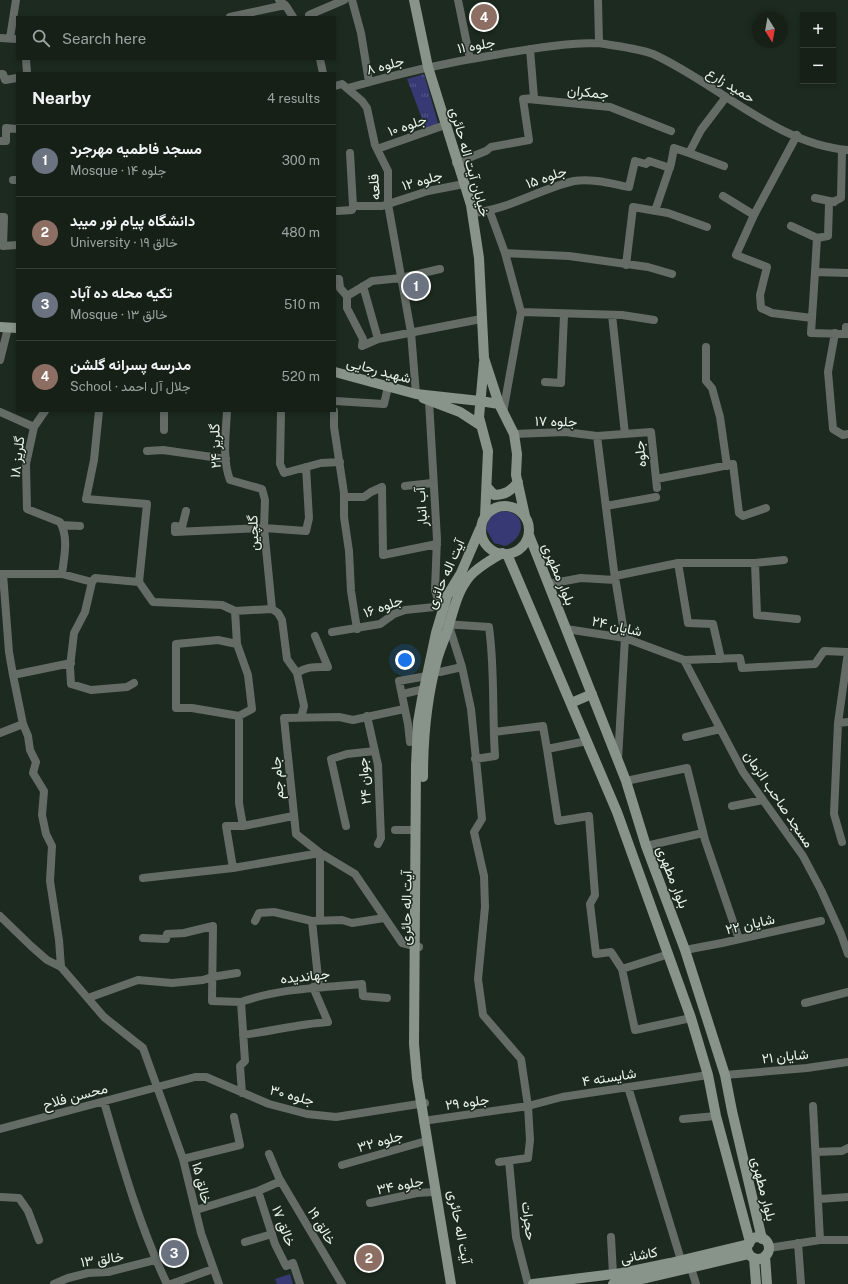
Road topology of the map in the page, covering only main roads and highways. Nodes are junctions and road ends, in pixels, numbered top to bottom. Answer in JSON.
{"nodes":[{"id":1,"x":414,"y":0,"type":"edge"},
{"id":2,"x":484,"y":358,"type":"junction"},
{"id":3,"x":336,"y":372,"type":"edge"},
{"id":4,"x":416,"y":394,"type":"junction"},
{"id":5,"x":480,"y":401,"type":"junction"},
{"id":6,"x":501,"y":409,"type":"junction"},
{"id":7,"x":480,"y":425,"type":"junction"},
{"id":8,"x":518,"y":482,"type":"junction"},
{"id":9,"x":486,"y":487,"type":"junction"},
{"id":10,"x":525,"y":516,"type":"junction"},
{"id":11,"x":484,"y":517,"type":"junction"},
{"id":12,"x":480,"y":529,"type":"junction"},
{"id":13,"x":529,"y":535,"type":"junction"},
{"id":14,"x":505,"y":553,"type":"junction"},
{"id":15,"x":449,"y":607,"type":"junction"},
{"id":16,"x":444,"y":624,"type":"junction"},
{"id":17,"x":592,"y":694,"type":"junction"},
{"id":18,"x":571,"y":703,"type":"junction"},
{"id":19,"x":661,"y":887,"type":"junction"},
{"id":20,"x":646,"y":893,"type":"junction"},
{"id":21,"x":418,"y":947,"type":"junction"},
{"id":22,"x":425,"y":1120,"type":"junction"},
{"id":23,"x":762,"y":1238,"type":"junction"},
{"id":24,"x":750,"y":1250,"type":"junction"},
{"id":25,"x":767,"y":1252,"type":"junction"},
{"id":26,"x":450,"y":1279,"type":"edge"},
{"id":27,"x":614,"y":1279,"type":"edge"},
{"id":28,"x":458,"y":1284,"type":"edge"},
{"id":29,"x":533,"y":1284,"type":"edge"},
{"id":30,"x":756,"y":1284,"type":"edge"},
{"id":31,"x":768,"y":1284,"type":"edge"}],
"edges":[{"from":1,"to":2,"type":"main road","name":"خیابان آیت اله حائری"},
{"from":2,"to":5,"type":"main road"},
{"from":2,"to":6,"type":"main road"},
{"from":3,"to":4,"type":"main road","name":"شهید رجایی"},
{"from":4,"to":5,"type":"main road"},
{"from":4,"to":7,"type":"main road"},
{"from":5,"to":6,"type":"main road"},
{"from":5,"to":7,"type":"main road"},
{"from":6,"to":8,"type":"main road"},
{"from":7,"to":9,"type":"main road"},
{"from":8,"to":9,"type":"main road"},
{"from":8,"to":10,"type":"main road"},
{"from":9,"to":11,"type":"main road"},
{"from":10,"to":11,"type":"main road"},
{"from":10,"to":13,"type":"main road"},
{"from":11,"to":12,"type":"main road"},
{"from":12,"to":14,"type":"main road"},
{"from":12,"to":15,"type":"main road","name":"آیت اله حائری"},
{"from":13,"to":14,"type":"main road"},
{"from":13,"to":17,"type":"main road","name":"بلوار مطهری"},
{"from":14,"to":15,"type":"main road","name":"آیت اله حائری"},
{"from":14,"to":18,"type":"main road","name":"بلوار مطهری"},
{"from":15,"to":16,"type":"main road","name":"آیت اله حائری"},
{"from":16,"to":21,"type":"main road","name":"آیت اله حائری"},
{"from":16,"to":21,"type":"main road","name":"آیت اله حائری"},
{"from":17,"to":18,"type":"main road"},
{"from":17,"to":19,"type":"main road","name":"بلوار مطهری"},
{"from":18,"to":20,"type":"main road","name":"بلوار مطهری"},
{"from":19,"to":20,"type":"main road"},
{"from":19,"to":23,"type":"main road","name":"بلوار مطهری"},
{"from":20,"to":24,"type":"main road","name":"بلوار مطهری"},
{"from":21,"to":22,"type":"main road","name":"آیت اله حائری"},
{"from":22,"to":26,"type":"main road","name":"آیت اله حائری"},
{"from":22,"to":28,"type":"main road","name":"آیت اله حائری"},
{"from":23,"to":24,"type":"main road"},
{"from":23,"to":25,"type":"main road"},
{"from":24,"to":25,"type":"main road"},
{"from":24,"to":27,"type":"main road","name":"کاشانی"},
{"from":24,"to":27,"type":"main road","name":"کاشانی"},
{"from":24,"to":30,"type":"main road","name":"بلوار مطهری"},
{"from":25,"to":31,"type":"main road"},
{"from":27,"to":29,"type":"main road","name":"کاشانی"}]}
